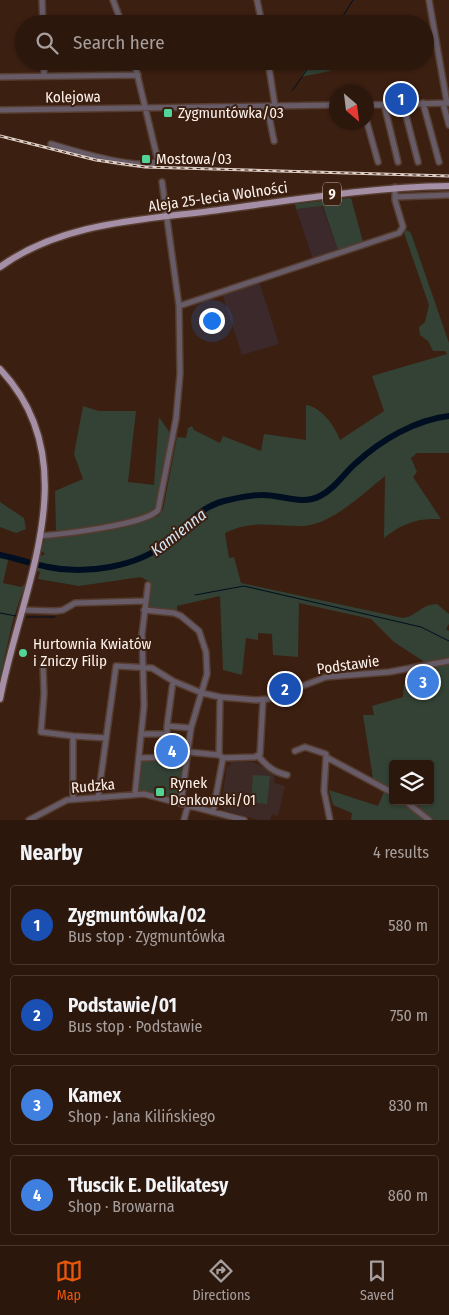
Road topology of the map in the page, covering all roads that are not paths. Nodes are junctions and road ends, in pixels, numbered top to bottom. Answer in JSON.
{"nodes":[{"id":1,"x":42,"y":0,"type":"edge"},
{"id":2,"x":113,"y":0,"type":"edge"},
{"id":3,"x":257,"y":0,"type":"edge"},
{"id":4,"x":429,"y":0,"type":"edge"},
{"id":5,"x":43,"y":15,"type":"edge"},
{"id":6,"x":119,"y":15,"type":"edge"},
{"id":7,"x":260,"y":15,"type":"edge"},
{"id":8,"x":432,"y":15,"type":"edge"},
{"id":9,"x":434,"y":29,"type":"edge"},
{"id":10,"x":44,"y":70,"type":"edge"},
{"id":11,"x":137,"y":70,"type":"edge"},
{"id":12,"x":269,"y":70,"type":"edge"},
{"id":13,"x":138,"y":75,"type":"junction"},
{"id":14,"x":44,"y":76,"type":"junction"},
{"id":15,"x":0,"y":77,"type":"edge"},
{"id":16,"x":423,"y":103,"type":"junction"},
{"id":17,"x":447,"y":103,"type":"edge"},
{"id":18,"x":384,"y":104,"type":"junction"},
{"id":19,"x":403,"y":104,"type":"junction"},
{"id":20,"x":329,"y":105,"type":"edge"},
{"id":21,"x":374,"y":105,"type":"edge"},
{"id":22,"x":267,"y":106,"type":"junction"},
{"id":23,"x":275,"y":106,"type":"junction"},
{"id":24,"x":146,"y":108,"type":"junction"},
{"id":25,"x":0,"y":110,"type":"edge"},
{"id":26,"x":449,"y":125,"type":"edge"},
{"id":27,"x":369,"y":130,"type":"edge"},
{"id":28,"x":274,"y":141,"type":"dead end"},
{"id":29,"x":50,"y":144,"type":"dead end"},
{"id":30,"x":378,"y":162,"type":"dead end"},
{"id":31,"x":398,"y":162,"type":"dead end"},
{"id":32,"x":418,"y":162,"type":"dead end"},
{"id":33,"x":439,"y":162,"type":"dead end"},
{"id":34,"x":162,"y":182,"type":"dead end"},
{"id":35,"x":449,"y":186,"type":"edge"},
{"id":36,"x":394,"y":187,"type":"junction"},
{"id":37,"x":449,"y":195,"type":"edge"},
{"id":38,"x":395,"y":197,"type":"junction"},
{"id":39,"x":167,"y":217,"type":"junction"},
{"id":40,"x":0,"y":267,"type":"edge"},
{"id":41,"x":178,"y":306,"type":"junction"},
{"id":42,"x":0,"y":369,"type":"edge"},
{"id":43,"x":40,"y":536,"type":"junction"},
{"id":44,"x":148,"y":585,"type":"dead end"},
{"id":45,"x":145,"y":600,"type":"junction"},
{"id":46,"x":22,"y":610,"type":"junction"},
{"id":47,"x":144,"y":610,"type":"junction"},
{"id":48,"x":449,"y":661,"type":"edge"},
{"id":49,"x":43,"y":664,"type":"dead end"},
{"id":50,"x":143,"y":666,"type":"junction"},
{"id":51,"x":173,"y":681,"type":"junction"},
{"id":52,"x":202,"y":693,"type":"junction"},
{"id":53,"x":220,"y":697,"type":"junction"},
{"id":54,"x":0,"y":699,"type":"edge"},
{"id":55,"x":263,"y":700,"type":"junction"},
{"id":56,"x":168,"y":726,"type":"junction"},
{"id":57,"x":192,"y":728,"type":"junction"},
{"id":58,"x":142,"y":734,"type":"junction"},
{"id":59,"x":167,"y":734,"type":"junction"},
{"id":60,"x":73,"y":736,"type":"junction"},
{"id":61,"x":106,"y":738,"type":"junction"},
{"id":62,"x":295,"y":751,"type":"dead end"},
{"id":63,"x":187,"y":755,"type":"junction"},
{"id":64,"x":258,"y":756,"type":"junction"},
{"id":65,"x":221,"y":757,"type":"junction"},
{"id":66,"x":326,"y":757,"type":"junction"},
{"id":67,"x":140,"y":758,"type":"junction"},
{"id":68,"x":168,"y":758,"type":"junction"},
{"id":69,"x":286,"y":775,"type":"dead end"},
{"id":70,"x":389,"y":791,"type":"edge"},
{"id":71,"x":135,"y":794,"type":"junction"},
{"id":72,"x":98,"y":798,"type":"junction"},
{"id":73,"x":73,"y":799,"type":"junction"},
{"id":74,"x":182,"y":803,"type":"junction"},
{"id":75,"x":188,"y":805,"type":"junction"},
{"id":76,"x":409,"y":805,"type":"edge"},
{"id":77,"x":214,"y":812,"type":"junction"},
{"id":78,"x":29,"y":820,"type":"edge"},
{"id":79,"x":184,"y":820,"type":"edge"},
{"id":80,"x":244,"y":820,"type":"edge"},
{"id":81,"x":330,"y":820,"type":"edge"},
{"id":82,"x":429,"y":820,"type":"edge"}],
"edges":[{"from":1,"to":5,"type":"street"},
{"from":2,"to":6,"type":"street"},
{"from":3,"to":7,"type":"street"},
{"from":4,"to":8,"type":"street"},
{"from":9,"to":17,"type":"street"},
{"from":10,"to":14,"type":"street"},
{"from":11,"to":13,"type":"street"},
{"from":12,"to":23,"type":"street"},
{"from":13,"to":14,"type":"street"},
{"from":13,"to":24,"type":"street"},
{"from":14,"to":15,"type":"street"},
{"from":16,"to":17,"type":"street"},
{"from":16,"to":19,"type":"street"},
{"from":16,"to":33,"type":"street"},
{"from":17,"to":26,"type":"street"},
{"from":18,"to":19,"type":"street"},
{"from":18,"to":21,"type":"street"},
{"from":18,"to":31,"type":"street"},
{"from":19,"to":32,"type":"street"},
{"from":20,"to":23,"type":"street","name":"Kolejowa"},
{"from":22,"to":23,"type":"street","name":"Kolejowa"},
{"from":22,"to":24,"type":"street","name":"Kolejowa"},
{"from":22,"to":28,"type":"street"},
{"from":24,"to":25,"type":"street","name":"Kolejowa"},
{"from":24,"to":29,"type":"street"},
{"from":27,"to":30,"type":"street"},
{"from":34,"to":39,"type":"street"},
{"from":35,"to":36,"type":"main road","name":"Aleja 25-lecia Wolności","number":"9"},
{"from":36,"to":38,"type":"street"},
{"from":36,"to":39,"type":"main road","name":"Aleja 25-lecia Wolności","number":"9"},
{"from":37,"to":38,"type":"street"},
{"from":38,"to":41,"type":"street"},
{"from":39,"to":40,"type":"main road","name":"Aleja 25-lecia Wolności","number":"9"},
{"from":39,"to":41,"type":"street"},
{"from":41,"to":43,"type":"street"},
{"from":42,"to":43,"type":"main road"},
{"from":43,"to":46,"type":"main road"},
{"from":44,"to":45,"type":"street"},
{"from":45,"to":46,"type":"street"},
{"from":45,"to":47,"type":"street"},
{"from":46,"to":54,"type":"main road"},
{"from":47,"to":50,"type":"street"},
{"from":47,"to":52,"type":"street"},
{"from":48,"to":55,"type":"street","name":"Podstawie"},
{"from":49,"to":60,"type":"street"},
{"from":50,"to":51,"type":"street"},
{"from":50,"to":58,"type":"street"},
{"from":50,"to":61,"type":"street"},
{"from":51,"to":52,"type":"street"},
{"from":51,"to":56,"type":"street"},
{"from":52,"to":53,"type":"street"},
{"from":52,"to":57,"type":"street"},
{"from":53,"to":55,"type":"street"},
{"from":53,"to":65,"type":"street"},
{"from":55,"to":64,"type":"street"},
{"from":56,"to":57,"type":"street"},
{"from":56,"to":59,"type":"street"},
{"from":57,"to":63,"type":"street"},
{"from":58,"to":59,"type":"street"},
{"from":58,"to":67,"type":"street"},
{"from":59,"to":68,"type":"street"},
{"from":60,"to":61,"type":"street"},
{"from":60,"to":73,"type":"street"},
{"from":61,"to":72,"type":"street"},
{"from":62,"to":66,"type":"street"},
{"from":63,"to":65,"type":"street"},
{"from":63,"to":68,"type":"street"},
{"from":63,"to":74,"type":"street"},
{"from":64,"to":65,"type":"street"},
{"from":64,"to":69,"type":"street"},
{"from":65,"to":77,"type":"street"},
{"from":66,"to":70,"type":"street"},
{"from":66,"to":81,"type":"street"},
{"from":67,"to":68,"type":"street"},
{"from":67,"to":71,"type":"street"},
{"from":71,"to":72,"type":"street","name":"Rudzka"},
{"from":71,"to":74,"type":"street","name":"Rudzka"},
{"from":72,"to":73,"type":"street","name":"Rudzka"},
{"from":73,"to":78,"type":"street","name":"Rudzka"},
{"from":74,"to":75,"type":"street","name":"Rudzka"},
{"from":75,"to":77,"type":"street","name":"Rudzka"},
{"from":75,"to":79,"type":"street"},
{"from":76,"to":82,"type":"street"},
{"from":77,"to":80,"type":"street","name":"Rudzka"}]}
